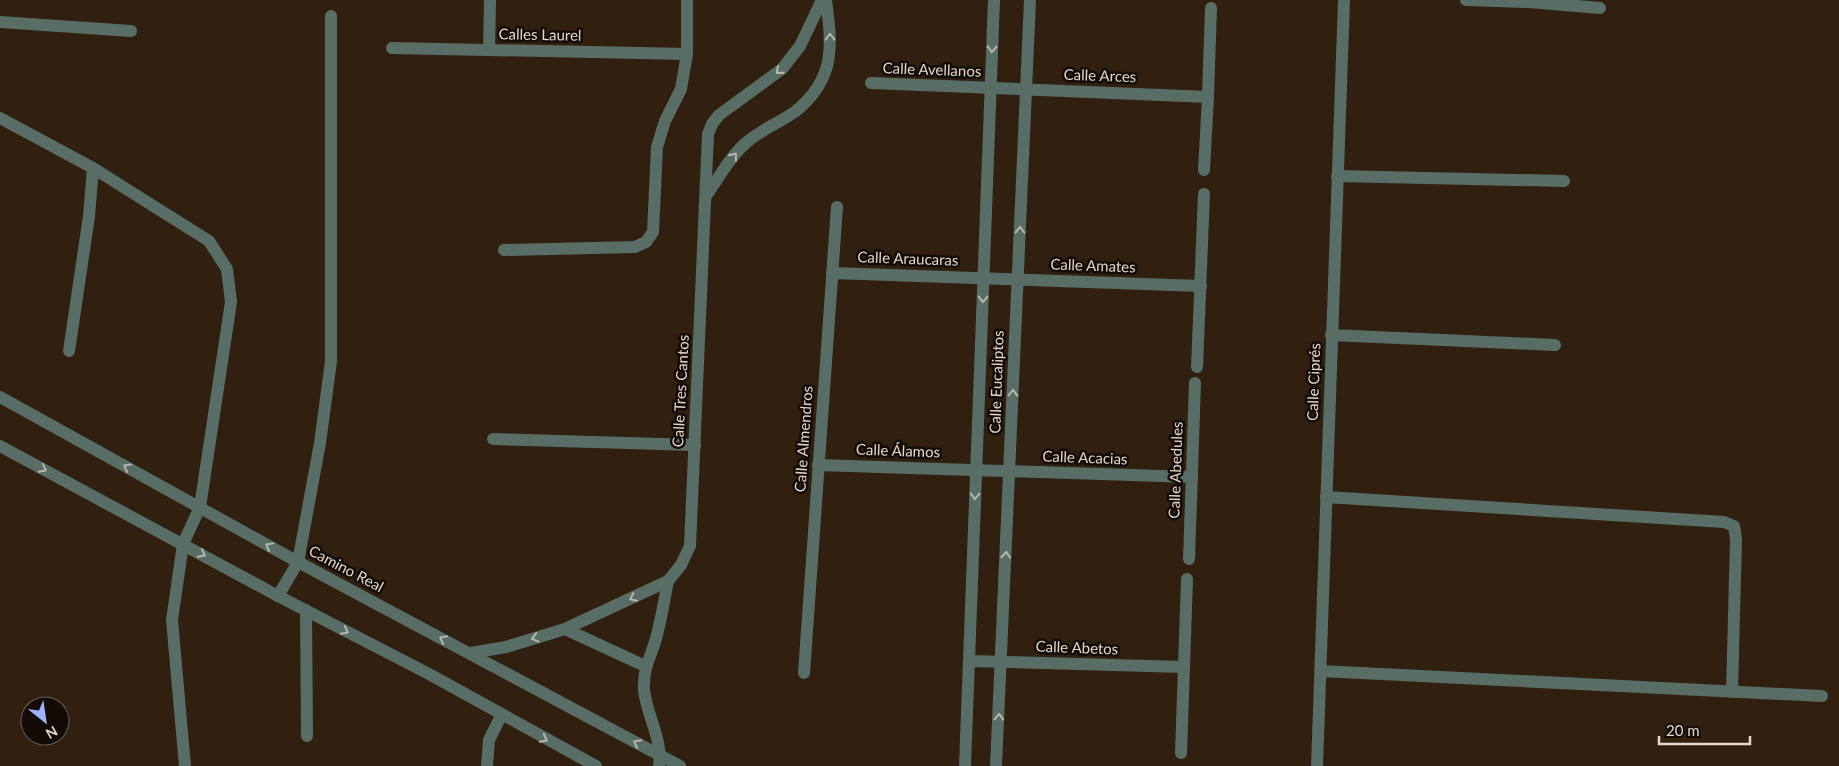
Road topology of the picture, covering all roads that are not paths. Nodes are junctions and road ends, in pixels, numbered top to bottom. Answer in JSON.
{"nodes":[{"id":1,"x":490,"y":0,"type":"edge"},
{"id":2,"x":688,"y":0,"type":"edge"},
{"id":3,"x":824,"y":0,"type":"edge"},
{"id":4,"x":994,"y":0,"type":"edge"},
{"id":5,"x":1030,"y":0,"type":"edge"},
{"id":6,"x":1344,"y":0,"type":"edge"},
{"id":7,"x":1466,"y":0,"type":"edge"},
{"id":8,"x":1529,"y":1,"type":"edge"},
{"id":9,"x":1211,"y":8,"type":"dead end"},
{"id":10,"x":1600,"y":8,"type":"dead end"},
{"id":11,"x":330,"y":16,"type":"dead end"},
{"id":12,"x":0,"y":22,"type":"edge"},
{"id":13,"x":131,"y":31,"type":"dead end"},
{"id":14,"x":392,"y":48,"type":"dead end"},
{"id":15,"x":489,"y":50,"type":"junction"},
{"id":16,"x":687,"y":54,"type":"junction"},
{"id":17,"x":871,"y":83,"type":"dead end"},
{"id":18,"x":990,"y":88,"type":"junction"},
{"id":19,"x":1026,"y":90,"type":"junction"},
{"id":20,"x":1208,"y":97,"type":"junction"},
{"id":21,"x":0,"y":118,"type":"edge"},
{"id":22,"x":93,"y":168,"type":"junction"},
{"id":23,"x":1204,"y":170,"type":"dead end"},
{"id":24,"x":1336,"y":176,"type":"junction"},
{"id":25,"x":1564,"y":181,"type":"dead end"},
{"id":26,"x":1204,"y":194,"type":"dead end"},
{"id":27,"x":706,"y":196,"type":"junction"},
{"id":28,"x":837,"y":207,"type":"dead end"},
{"id":29,"x":504,"y":250,"type":"dead end"},
{"id":30,"x":832,"y":272,"type":"junction"},
{"id":31,"x":984,"y":278,"type":"junction"},
{"id":32,"x":1018,"y":280,"type":"junction"},
{"id":33,"x":1200,"y":286,"type":"junction"},
{"id":34,"x":1331,"y":336,"type":"junction"},
{"id":35,"x":1555,"y":345,"type":"dead end"},
{"id":36,"x":69,"y":352,"type":"dead end"},
{"id":37,"x":1197,"y":367,"type":"dead end"},
{"id":38,"x":1195,"y":383,"type":"dead end"},
{"id":39,"x":0,"y":397,"type":"edge"},
{"id":40,"x":493,"y":439,"type":"dead end"},
{"id":41,"x":695,"y":445,"type":"junction"},
{"id":42,"x":0,"y":446,"type":"edge"},
{"id":43,"x":818,"y":465,"type":"junction"},
{"id":44,"x":976,"y":470,"type":"junction"},
{"id":45,"x":1009,"y":471,"type":"junction"},
{"id":46,"x":1192,"y":478,"type":"junction"},
{"id":47,"x":1326,"y":497,"type":"junction"},
{"id":48,"x":200,"y":507,"type":"junction"},
{"id":49,"x":183,"y":544,"type":"junction"},
{"id":50,"x":1189,"y":559,"type":"dead end"},
{"id":51,"x":298,"y":562,"type":"junction"},
{"id":52,"x":1188,"y":579,"type":"dead end"},
{"id":53,"x":668,"y":581,"type":"junction"},
{"id":54,"x":278,"y":596,"type":"junction"},
{"id":55,"x":306,"y":610,"type":"junction"},
{"id":56,"x":564,"y":629,"type":"junction"},
{"id":57,"x":471,"y":653,"type":"junction"},
{"id":58,"x":969,"y":661,"type":"junction"},
{"id":59,"x":1001,"y":662,"type":"junction"},
{"id":60,"x":645,"y":666,"type":"junction"},
{"id":61,"x":1184,"y":667,"type":"junction"},
{"id":62,"x":1321,"y":671,"type":"junction"},
{"id":63,"x":804,"y":673,"type":"dead end"},
{"id":64,"x":1732,"y":692,"type":"junction"},
{"id":65,"x":1822,"y":696,"type":"dead end"},
{"id":66,"x":502,"y":716,"type":"junction"},
{"id":67,"x":307,"y":736,"type":"dead end"},
{"id":68,"x":1181,"y":753,"type":"dead end"},
{"id":69,"x":660,"y":761,"type":"edge"},
{"id":70,"x":185,"y":766,"type":"edge"},
{"id":71,"x":487,"y":766,"type":"edge"},
{"id":72,"x":596,"y":766,"type":"edge"},
{"id":73,"x":680,"y":766,"type":"edge"},
{"id":74,"x":965,"y":766,"type":"edge"},
{"id":75,"x":996,"y":766,"type":"edge"},
{"id":76,"x":1317,"y":766,"type":"edge"}],
"edges":[{"from":1,"to":15,"type":"street"},
{"from":2,"to":16,"type":"street"},
{"from":3,"to":27,"type":"street","name":"Calle Tres Cantos","one_way":true},
{"from":27,"to":3,"type":"street","name":"Calle Tres Cantos","one_way":true},
{"from":4,"to":18,"type":"street","name":"Calle Eucaliptos","one_way":true},
{"from":5,"to":19,"type":"street","name":"Calle Eucaliptos"},
{"from":6,"to":24,"type":"street","name":"Calle Ciprés"},
{"from":7,"to":8,"type":"street"},
{"from":8,"to":10,"type":"street"},
{"from":9,"to":20,"type":"street"},
{"from":11,"to":51,"type":"street"},
{"from":12,"to":13,"type":"street"},
{"from":14,"to":15,"type":"street","name":"Calles Laurel"},
{"from":15,"to":16,"type":"street","name":"Calles Laurel"},
{"from":16,"to":29,"type":"street"},
{"from":17,"to":18,"type":"street","name":"Calle Avellanos"},
{"from":18,"to":19,"type":"street","name":"Calle Arces"},
{"from":18,"to":31,"type":"street","name":"Calle Eucaliptos"},
{"from":19,"to":20,"type":"street","name":"Calle Arces"},
{"from":32,"to":19,"type":"street","name":"Calle Eucaliptos","one_way":true},
{"from":20,"to":23,"type":"street"},
{"from":21,"to":22,"type":"street"},
{"from":22,"to":36,"type":"street"},
{"from":22,"to":48,"type":"street"},
{"from":24,"to":25,"type":"street"},
{"from":24,"to":34,"type":"street","name":"Calle Ciprés"},
{"from":26,"to":33,"type":"street"},
{"from":27,"to":41,"type":"street","name":"Calle Tres Cantos"},
{"from":28,"to":30,"type":"street","name":"Calle Almendros"},
{"from":30,"to":31,"type":"street","name":"Calle Araucaras"},
{"from":30,"to":43,"type":"street","name":"Calle Almendros"},
{"from":31,"to":32,"type":"street","name":"Calle Amates"},
{"from":31,"to":44,"type":"street","name":"Calle Eucaliptos","one_way":true},
{"from":32,"to":33,"type":"street","name":"Calle Amates"},
{"from":45,"to":32,"type":"street","name":"Calle Eucaliptos","one_way":true},
{"from":33,"to":37,"type":"street"},
{"from":34,"to":35,"type":"street"},
{"from":34,"to":47,"type":"street","name":"Calle Ciprés"},
{"from":38,"to":46,"type":"street","name":"Calle Abedules"},
{"from":48,"to":39,"type":"street","name":"Camino Real","one_way":true},
{"from":40,"to":41,"type":"street"},
{"from":41,"to":53,"type":"street","name":"Calle Tres Cantos"},
{"from":42,"to":49,"type":"street","one_way":true},
{"from":43,"to":44,"type":"street","name":"Calle Álamos"},
{"from":43,"to":63,"type":"street","name":"Calle Almendros"},
{"from":44,"to":45,"type":"street","name":"Calle Acacias"},
{"from":44,"to":58,"type":"street","name":"Calle Eucaliptos","one_way":true},
{"from":45,"to":46,"type":"street","name":"Calle Acacias"},
{"from":59,"to":45,"type":"street","name":"Calle Eucaliptos","one_way":true},
{"from":46,"to":50,"type":"street","name":"Calle Abedules"},
{"from":47,"to":62,"type":"street","name":"Calle Ciprés"},
{"from":47,"to":64,"type":"street"},
{"from":48,"to":49,"type":"street"},
{"from":51,"to":48,"type":"street","name":"Camino Real","one_way":true},
{"from":49,"to":54,"type":"street","one_way":true},
{"from":49,"to":70,"type":"street"},
{"from":51,"to":54,"type":"street"},
{"from":57,"to":51,"type":"street","name":"Camino Real","one_way":true},
{"from":52,"to":61,"type":"street"},
{"from":53,"to":56,"type":"street","name":"Calle Tres Cantos","one_way":true},
{"from":53,"to":60,"type":"street","name":"Calle Tres Cantos"},
{"from":54,"to":55,"type":"street"},
{"from":55,"to":66,"type":"street","one_way":true},
{"from":55,"to":67,"type":"street"},
{"from":56,"to":57,"type":"street","name":"Calle Tres Cantos","one_way":true},
{"from":56,"to":60,"type":"street"},
{"from":69,"to":57,"type":"street","name":"Camino Real","one_way":true},
{"from":58,"to":59,"type":"street","name":"Calle Abetos"},
{"from":58,"to":74,"type":"street","name":"Calle Eucaliptos"},
{"from":59,"to":61,"type":"street","name":"Calle Abetos"},
{"from":75,"to":59,"type":"street","name":"Calle Eucaliptos","one_way":true},
{"from":60,"to":69,"type":"street","name":"Calle Tres Cantos"},
{"from":61,"to":68,"type":"street"},
{"from":62,"to":64,"type":"street"},
{"from":62,"to":76,"type":"street","name":"Calle Ciprés"},
{"from":64,"to":65,"type":"street"},
{"from":66,"to":71,"type":"street"},
{"from":66,"to":72,"type":"street","one_way":true},
{"from":69,"to":73,"type":"street","name":"Camino Real"}]}
